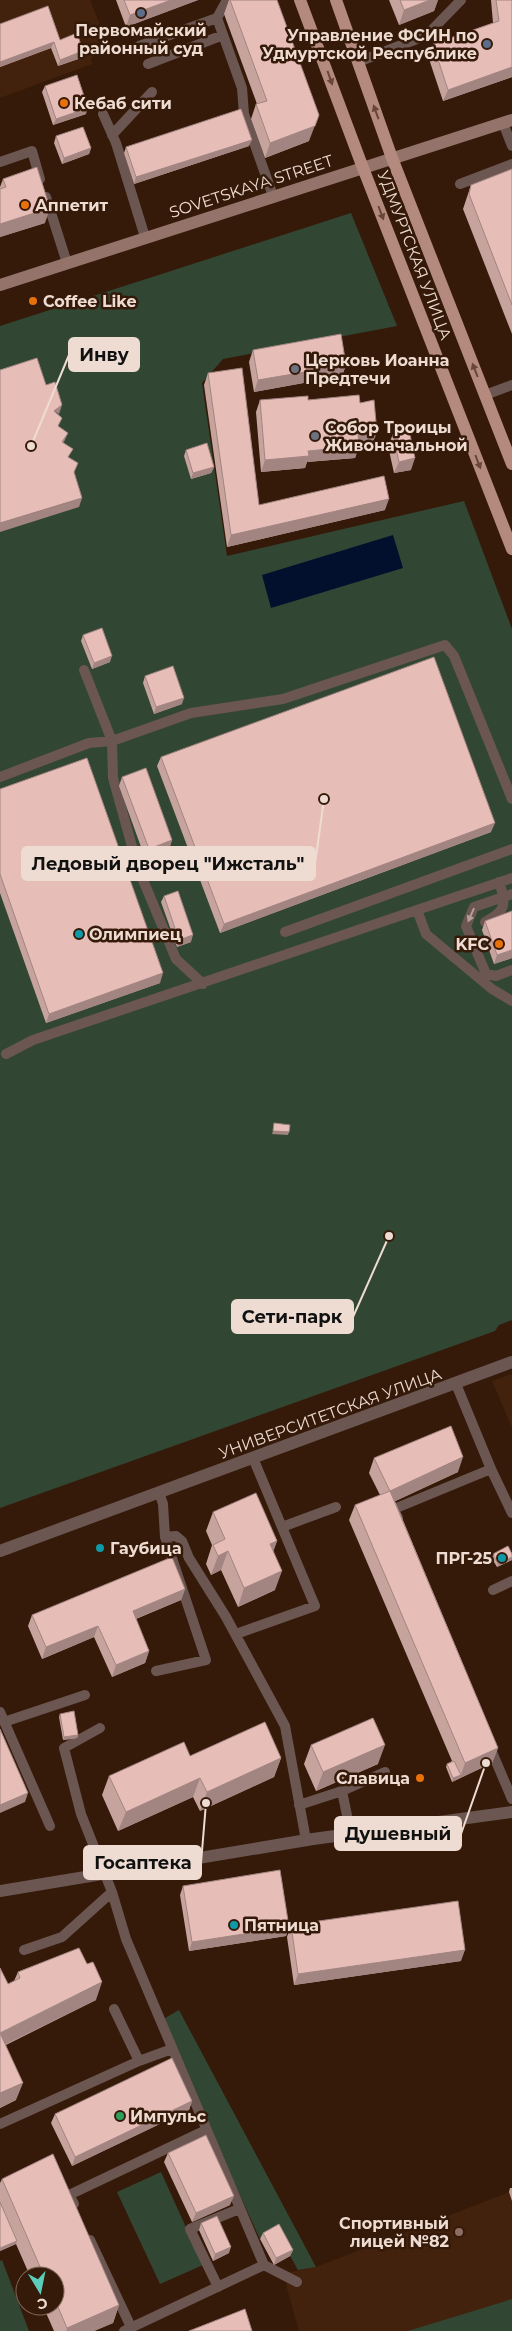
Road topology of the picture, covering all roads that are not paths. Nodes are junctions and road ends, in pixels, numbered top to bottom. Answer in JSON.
{"nodes":[{"id":1,"x":227,"y":0,"type":"edge"},
{"id":2,"x":300,"y":0,"type":"edge"},
{"id":3,"x":336,"y":0,"type":"edge"},
{"id":4,"x":462,"y":0,"type":"edge"},
{"id":5,"x":218,"y":18,"type":"junction"},
{"id":6,"x":223,"y":36,"type":"junction"},
{"id":7,"x":139,"y":46,"type":"dead end"},
{"id":8,"x":358,"y":62,"type":"junction"},
{"id":9,"x":148,"y":64,"type":"dead end"},
{"id":10,"x":152,"y":92,"type":"dead end"},
{"id":11,"x":102,"y":114,"type":"dead end"},
{"id":12,"x":507,"y":121,"type":"edge"},
{"id":13,"x":112,"y":135,"type":"junction"},
{"id":14,"x":512,"y":146,"type":"edge"},
{"id":15,"x":392,"y":158,"type":"junction"},
{"id":16,"x":0,"y":162,"type":"edge"},
{"id":17,"x":512,"y":164,"type":"edge"},
{"id":18,"x":363,"y":168,"type":"junction"},
{"id":19,"x":460,"y":184,"type":"dead end"},
{"id":20,"x":273,"y":196,"type":"junction"},
{"id":21,"x":145,"y":237,"type":"junction"},
{"id":22,"x":67,"y":263,"type":"junction"},
{"id":23,"x":0,"y":285,"type":"edge"},
{"id":24,"x":512,"y":385,"type":"edge"},
{"id":25,"x":485,"y":395,"type":"junction"},
{"id":26,"x":512,"y":464,"type":"edge"},
{"id":27,"x":512,"y":549,"type":"edge"},
{"id":28,"x":84,"y":670,"type":"dead end"},
{"id":29,"x":112,"y":741,"type":"junction"},
{"id":30,"x":0,"y":777,"type":"edge"},
{"id":31,"x":512,"y":800,"type":"edge"},
{"id":32,"x":512,"y":849,"type":"edge"},
{"id":33,"x":512,"y":878,"type":"edge"},
{"id":34,"x":499,"y":882,"type":"junction"},
{"id":35,"x":508,"y":895,"type":"edge"},
{"id":36,"x":417,"y":910,"type":"junction"},
{"id":37,"x":485,"y":922,"type":"edge"},
{"id":38,"x":284,"y":932,"type":"dead end"},
{"id":39,"x":512,"y":970,"type":"edge"},
{"id":40,"x":203,"y":984,"type":"junction"},
{"id":41,"x":512,"y":1000,"type":"edge"},
{"id":42,"x":6,"y":1054,"type":"dead end"},
{"id":43,"x":512,"y":1362,"type":"edge"},
{"id":44,"x":456,"y":1384,"type":"junction"},
{"id":45,"x":253,"y":1458,"type":"junction"},
{"id":46,"x":491,"y":1469,"type":"junction"},
{"id":47,"x":159,"y":1492,"type":"junction"},
{"id":48,"x":336,"y":1507,"type":"dead end"},
{"id":49,"x":512,"y":1513,"type":"edge"},
{"id":50,"x":282,"y":1527,"type":"junction"},
{"id":51,"x":401,"y":1527,"type":"edge"},
{"id":52,"x":165,"y":1537,"type":"junction"},
{"id":53,"x":0,"y":1551,"type":"edge"},
{"id":54,"x":512,"y":1580,"type":"edge"},
{"id":55,"x":493,"y":1590,"type":"dead end"},
{"id":56,"x":236,"y":1634,"type":"junction"},
{"id":57,"x":156,"y":1671,"type":"dead end"},
{"id":58,"x":85,"y":1695,"type":"dead end"},
{"id":59,"x":0,"y":1712,"type":"edge"},
{"id":60,"x":4,"y":1722,"type":"junction"},
{"id":61,"x":100,"y":1728,"type":"dead end"},
{"id":62,"x":486,"y":1737,"type":"edge"},
{"id":63,"x":385,"y":1772,"type":"edge"},
{"id":64,"x":342,"y":1791,"type":"junction"},
{"id":65,"x":512,"y":1799,"type":"edge"},
{"id":66,"x":299,"y":1805,"type":"junction"},
{"id":67,"x":512,"y":1812,"type":"edge"},
{"id":68,"x":50,"y":1826,"type":"dead end"},
{"id":69,"x":351,"y":1835,"type":"junction"},
{"id":70,"x":306,"y":1840,"type":"junction"},
{"id":71,"x":103,"y":1873,"type":"junction"},
{"id":72,"x":0,"y":1891,"type":"edge"},
{"id":73,"x":112,"y":1892,"type":"junction"},
{"id":74,"x":24,"y":1950,"type":"dead end"},
{"id":75,"x":114,"y":2008,"type":"dead end"},
{"id":76,"x":172,"y":2049,"type":"junction"},
{"id":77,"x":139,"y":2061,"type":"junction"},
{"id":78,"x":0,"y":2124,"type":"edge"},
{"id":79,"x":206,"y":2130,"type":"junction"},
{"id":80,"x":239,"y":2208,"type":"junction"},
{"id":81,"x":78,"y":2213,"type":"edge"},
{"id":82,"x":86,"y":2231,"type":"edge"},
{"id":83,"x":264,"y":2265,"type":"junction"},
{"id":84,"x":297,"y":2282,"type":"dead end"},
{"id":85,"x":218,"y":2287,"type":"junction"},
{"id":86,"x":128,"y":2329,"type":"edge"}],
"edges":[{"from":1,"to":5,"type":"lane"},
{"from":2,"to":18,"type":"main road","name":"УДМУРТСКАЯ УЛИЦА","one_way":true},
{"from":3,"to":8,"type":"main road","name":"УДМУРТСКАЯ УЛИЦА"},
{"from":4,"to":8,"type":"lane"},
{"from":5,"to":6,"type":"lane"},
{"from":5,"to":7,"type":"lane"},
{"from":6,"to":9,"type":"lane"},
{"from":6,"to":20,"type":"lane"},
{"from":15,"to":8,"type":"main road","name":"УДМУРТСКАЯ УЛИЦА","one_way":true},
{"from":10,"to":13,"type":"lane"},
{"from":11,"to":13,"type":"lane"},
{"from":12,"to":14,"type":"lane"},
{"from":12,"to":15,"type":"main road","name":"SOVETSKAYA STREET"},
{"from":13,"to":21,"type":"lane"},
{"from":15,"to":18,"type":"main road","name":"SOVETSKAYA STREET"},
{"from":25,"to":15,"type":"main road","name":"УДМУРТСКАЯ УЛИЦА","one_way":true},
{"from":16,"to":22,"type":"lane"},
{"from":17,"to":19,"type":"lane"},
{"from":18,"to":20,"type":"main road","name":"SOVETSKAYA STREET"},
{"from":18,"to":27,"type":"main road","name":"УДМУРТСКАЯ УЛИЦА","one_way":true},
{"from":20,"to":21,"type":"main road","name":"SOVETSKAYA STREET"},
{"from":21,"to":22,"type":"main road","name":"SOVETSKAYA STREET"},
{"from":22,"to":23,"type":"main road","name":"SOVETSKAYA STREET"},
{"from":24,"to":25,"type":"lane"},
{"from":25,"to":26,"type":"main road","name":"УДМУРТСКАЯ УЛИЦА"},
{"from":28,"to":29,"type":"lane"},
{"from":29,"to":30,"type":"lane"},
{"from":29,"to":31,"type":"lane"},
{"from":29,"to":40,"type":"lane"},
{"from":32,"to":38,"type":"lane"},
{"from":33,"to":34,"type":"lane"},
{"from":34,"to":35,"type":"lane"},
{"from":34,"to":36,"type":"lane"},
{"from":35,"to":37,"type":"lane"},
{"from":35,"to":39,"type":"lane","one_way":true},
{"from":36,"to":40,"type":"lane"},
{"from":36,"to":41,"type":"lane"},
{"from":40,"to":42,"type":"lane"},
{"from":43,"to":44,"type":"street","name":"УНИВЕРСИТЕТСКАЯ УЛИЦА"},
{"from":44,"to":45,"type":"street","name":"УНИВЕРСИТЕТСКАЯ УЛИЦА"},
{"from":44,"to":46,"type":"lane"},
{"from":45,"to":47,"type":"street","name":"УНИВЕРСИТЕТСКАЯ УЛИЦА"},
{"from":45,"to":50,"type":"lane"},
{"from":46,"to":49,"type":"lane"},
{"from":46,"to":51,"type":"lane"},
{"from":47,"to":52,"type":"lane"},
{"from":47,"to":53,"type":"street","name":"УНИВЕРСИТЕТСКАЯ УЛИЦА"},
{"from":48,"to":50,"type":"lane"},
{"from":50,"to":56,"type":"lane"},
{"from":52,"to":56,"type":"lane"},
{"from":52,"to":57,"type":"lane"},
{"from":54,"to":55,"type":"lane"},
{"from":56,"to":66,"type":"lane"},
{"from":58,"to":60,"type":"lane"},
{"from":59,"to":60,"type":"lane"},
{"from":60,"to":68,"type":"lane"},
{"from":61,"to":71,"type":"lane"},
{"from":62,"to":65,"type":"lane"},
{"from":63,"to":64,"type":"lane"},
{"from":64,"to":66,"type":"lane"},
{"from":64,"to":69,"type":"lane"},
{"from":66,"to":70,"type":"lane"},
{"from":67,"to":69,"type":"street"},
{"from":69,"to":70,"type":"street"},
{"from":70,"to":71,"type":"street"},
{"from":71,"to":72,"type":"street"},
{"from":71,"to":73,"type":"lane"},
{"from":73,"to":74,"type":"lane"},
{"from":73,"to":76,"type":"lane"},
{"from":75,"to":77,"type":"lane"},
{"from":76,"to":77,"type":"lane"},
{"from":76,"to":79,"type":"lane"},
{"from":77,"to":78,"type":"lane"},
{"from":79,"to":80,"type":"lane"},
{"from":79,"to":81,"type":"lane"},
{"from":80,"to":83,"type":"lane"},
{"from":80,"to":85,"type":"lane"},
{"from":82,"to":86,"type":"lane"},
{"from":83,"to":84,"type":"lane"},
{"from":83,"to":85,"type":"lane"},
{"from":85,"to":86,"type":"lane"}]}
